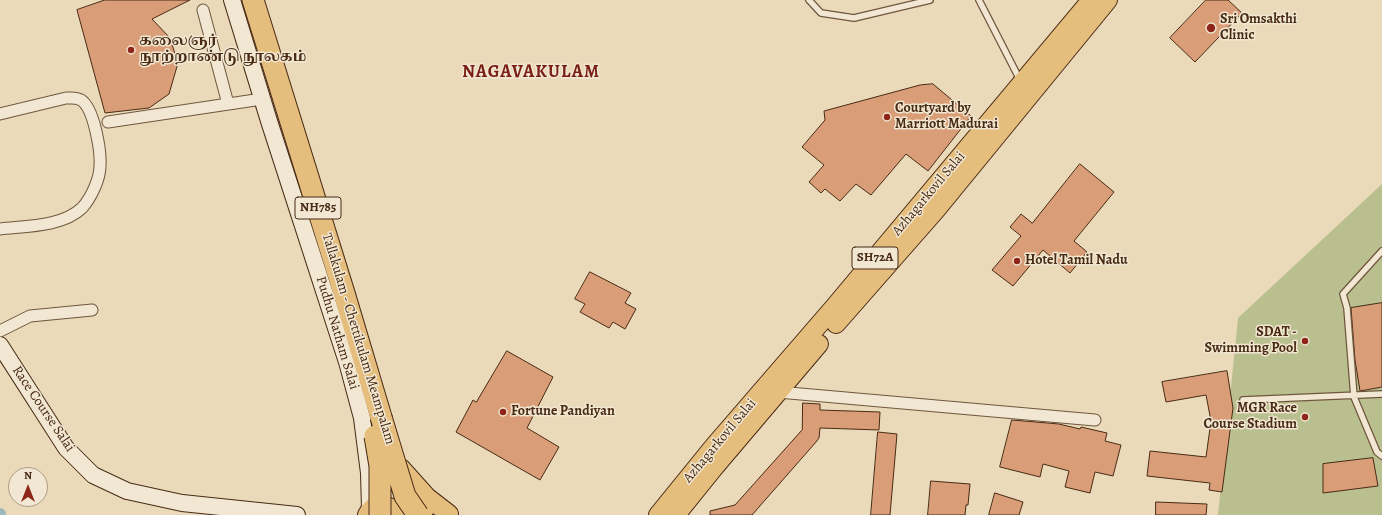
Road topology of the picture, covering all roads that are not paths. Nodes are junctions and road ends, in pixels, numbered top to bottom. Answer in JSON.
{"nodes":[{"id":1,"x":232,"y":0,"type":"edge"},
{"id":2,"x":241,"y":0,"type":"edge"},
{"id":3,"x":253,"y":0,"type":"edge"},
{"id":4,"x":262,"y":0,"type":"edge"},
{"id":5,"x":809,"y":0,"type":"edge"},
{"id":6,"x":930,"y":0,"type":"edge"},
{"id":7,"x":979,"y":0,"type":"edge"},
{"id":8,"x":1091,"y":0,"type":"edge"},
{"id":9,"x":1108,"y":0,"type":"edge"},
{"id":10,"x":203,"y":10,"type":"dead end"},
{"id":11,"x":1026,"y":88,"type":"junction"},
{"id":12,"x":262,"y":99,"type":"junction"},
{"id":13,"x":228,"y":104,"type":"junction"},
{"id":14,"x":0,"y":114,"type":"edge"},
{"id":15,"x":108,"y":122,"type":"dead end"},
{"id":16,"x":0,"y":229,"type":"edge"},
{"id":17,"x":1382,"y":251,"type":"edge"},
{"id":18,"x":92,"y":310,"type":"dead end"},
{"id":19,"x":0,"y":332,"type":"edge"},
{"id":20,"x":0,"y":345,"type":"edge"},
{"id":21,"x":5,"y":359,"type":"edge"},
{"id":22,"x":778,"y":392,"type":"junction"},
{"id":23,"x":1382,"y":394,"type":"edge"},
{"id":24,"x":1354,"y":397,"type":"junction"},
{"id":25,"x":1243,"y":400,"type":"dead end"},
{"id":26,"x":1095,"y":420,"type":"dead end"},
{"id":27,"x":1382,"y":456,"type":"edge"},
{"id":28,"x":401,"y":468,"type":"junction"},
{"id":29,"x":382,"y":512,"type":"edge"},
{"id":30,"x":296,"y":515,"type":"edge"},
{"id":31,"x":418,"y":515,"type":"edge"},
{"id":32,"x":450,"y":515,"type":"edge"},
{"id":33,"x":658,"y":515,"type":"edge"},
{"id":34,"x":676,"y":515,"type":"edge"}],
"edges":[{"from":1,"to":12,"type":"main road","name":"Pudhu Natham Salai"},
{"from":2,"to":29,"type":"highway","name":"Tallakulam - Chettikulam Meampalam","number":"NH785","bridge":true},
{"from":3,"to":31,"type":"highway","name":"Tallakulam - Chettikulam Meampalam","number":"NH785","bridge":true},
{"from":4,"to":28,"type":"main road","name":"Pudhu Natham Salai"},
{"from":5,"to":6,"type":"lane"},
{"from":7,"to":11,"type":"lane"},
{"from":8,"to":11,"type":"main road","name":"Azhagarkovil Salai","number":"SH72A"},
{"from":9,"to":11,"type":"main road","name":"Azhagarkovil Salai","number":"SH72A"},
{"from":10,"to":13,"type":"street"},
{"from":11,"to":22,"type":"main road","name":"Azhagarkovil Salai","number":"SH72A"},
{"from":11,"to":33,"type":"main road","name":"Azhagarkovil Salai","number":"SH72A"},
{"from":12,"to":13,"type":"street"},
{"from":12,"to":29,"type":"main road","name":"Pudhu Natham Salai"},
{"from":13,"to":15,"type":"street"},
{"from":14,"to":16,"type":"street"},
{"from":17,"to":24,"type":"lane"},
{"from":18,"to":19,"type":"street"},
{"from":20,"to":21,"type":"main road","name":"Race Course Salai"},
{"from":21,"to":30,"type":"main road","name":"Race Course Salai"},
{"from":22,"to":26,"type":"street"},
{"from":22,"to":34,"type":"main road","name":"Azhagarkovil Salai","number":"SH72A"},
{"from":23,"to":24,"type":"lane"},
{"from":24,"to":25,"type":"lane"},
{"from":24,"to":27,"type":"lane"},
{"from":28,"to":29,"type":"main road","name":"Pudhu Natham Salai"},
{"from":28,"to":32,"type":"main road"},
{"from":29,"to":32,"type":"main road"}]}
